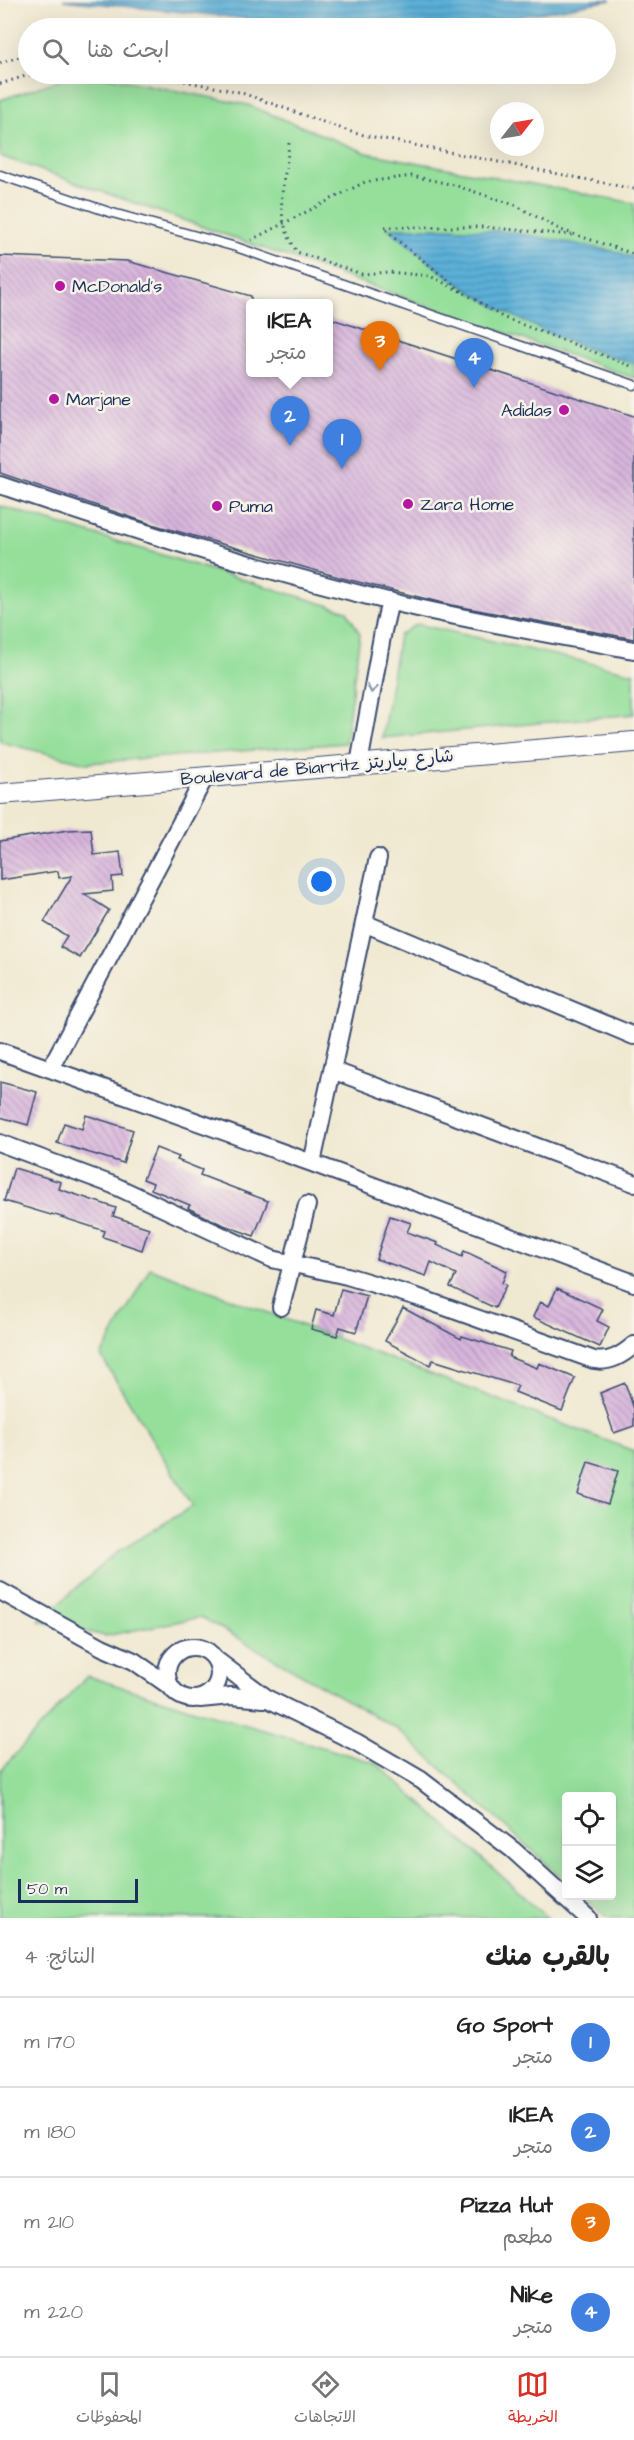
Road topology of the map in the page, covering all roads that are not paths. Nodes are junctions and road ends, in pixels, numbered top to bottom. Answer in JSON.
{"nodes":[{"id":1,"x":0,"y":175,"type":"edge"},
{"id":2,"x":634,"y":386,"type":"edge"},
{"id":3,"x":0,"y":485,"type":"edge"},
{"id":4,"x":390,"y":601,"type":"junction"},
{"id":5,"x":634,"y":650,"type":"edge"},
{"id":6,"x":634,"y":742,"type":"edge"},
{"id":7,"x":359,"y":764,"type":"junction"},
{"id":8,"x":205,"y":777,"type":"junction"},
{"id":9,"x":0,"y":794,"type":"edge"},
{"id":10,"x":378,"y":858,"type":"dead end"},
{"id":11,"x":364,"y":923,"type":"junction"},
{"id":12,"x":634,"y":1036,"type":"edge"},
{"id":13,"x":0,"y":1051,"type":"edge"},
{"id":14,"x":50,"y":1069,"type":"junction"},
{"id":15,"x":332,"y":1070,"type":"junction"},
{"id":16,"x":0,"y":1143,"type":"edge"},
{"id":17,"x":312,"y":1163,"type":"junction"},
{"id":18,"x":634,"y":1183,"type":"edge"},
{"id":19,"x":307,"y":1205,"type":"dead end"},
{"id":20,"x":292,"y":1263,"type":"junction"},
{"id":21,"x":634,"y":1283,"type":"edge"},
{"id":22,"x":281,"y":1307,"type":"dead end"},
{"id":23,"x":634,"y":1345,"type":"edge"},
{"id":24,"x":0,"y":1591,"type":"edge"},
{"id":25,"x":173,"y":1656,"type":"junction"},
{"id":26,"x":215,"y":1659,"type":"junction"},
{"id":27,"x":134,"y":1661,"type":"junction"},
{"id":28,"x":171,"y":1687,"type":"junction"},
{"id":29,"x":200,"y":1699,"type":"junction"},
{"id":30,"x":268,"y":1700,"type":"junction"},
{"id":31,"x":588,"y":1918,"type":"edge"}],
"edges":[{"from":1,"to":2,"type":"lane"},
{"from":3,"to":4,"type":"street"},
{"from":4,"to":5,"type":"street"},
{"from":4,"to":7,"type":"street","one_way":true},
{"from":6,"to":7,"type":"street","name":"Boulevard de Biarritz شارع بياريتز"},
{"from":7,"to":8,"type":"street","name":"Boulevard de Biarritz شارع بياريتز"},
{"from":8,"to":9,"type":"street","name":"Boulevard de Biarritz شارع بياريتز"},
{"from":8,"to":14,"type":"street"},
{"from":10,"to":11,"type":"street"},
{"from":11,"to":12,"type":"street"},
{"from":11,"to":15,"type":"street"},
{"from":13,"to":14,"type":"street"},
{"from":14,"to":17,"type":"street"},
{"from":15,"to":17,"type":"street"},
{"from":15,"to":18,"type":"street"},
{"from":16,"to":20,"type":"street"},
{"from":17,"to":21,"type":"street"},
{"from":19,"to":20,"type":"street"},
{"from":20,"to":22,"type":"street"},
{"from":20,"to":23,"type":"street"},
{"from":24,"to":27,"type":"street"},
{"from":25,"to":26,"type":"street"},
{"from":25,"to":27,"type":"street"},
{"from":25,"to":28,"type":"street"},
{"from":26,"to":29,"type":"street"},
{"from":26,"to":30,"type":"street"},
{"from":27,"to":28,"type":"street"},
{"from":28,"to":29,"type":"street"},
{"from":29,"to":30,"type":"street"},
{"from":30,"to":31,"type":"street"}]}
